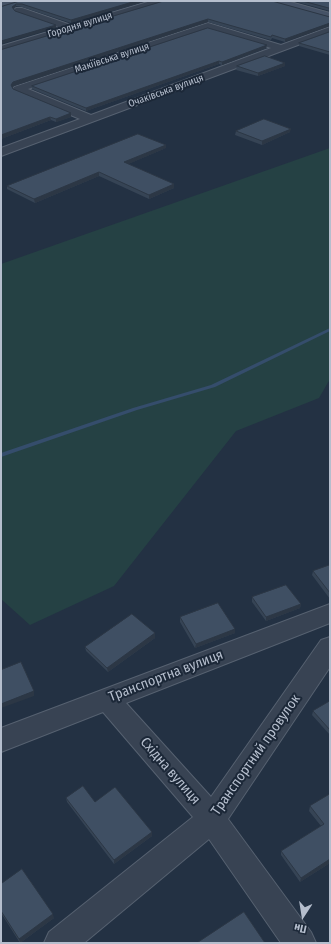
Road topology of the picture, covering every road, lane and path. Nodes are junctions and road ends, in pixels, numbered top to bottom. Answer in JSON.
{"nodes":[{"id":1,"x":160,"y":1,"type":"edge"},
{"id":2,"x":276,"y":1,"type":"edge"},
{"id":3,"x":2,"y":5,"type":"edge"},
{"id":4,"x":18,"y":6,"type":"edge"},
{"id":5,"x":330,"y":16,"type":"edge"},
{"id":6,"x":70,"y":28,"type":"junction"},
{"id":7,"x":330,"y":30,"type":"edge"},
{"id":8,"x":1,"y":48,"type":"edge"},
{"id":9,"x":281,"y":48,"type":"junction"},
{"id":10,"x":91,"y":119,"type":"junction"},
{"id":11,"x":1,"y":152,"type":"edge"},
{"id":12,"x":330,"y":613,"type":"edge"},
{"id":13,"x":330,"y":647,"type":"edge"},
{"id":14,"x":107,"y":699,"type":"junction"},
{"id":15,"x":1,"y":740,"type":"edge"},
{"id":16,"x":212,"y":819,"type":"junction"},
{"id":17,"x":60,"y":943,"type":"edge"},
{"id":18,"x":300,"y":943,"type":"edge"}],
"edges":[{"from":1,"to":6,"type":"street","name":"Городня вулиця"},
{"from":2,"to":5,"type":"street"},
{"from":3,"to":4,"type":"street"},
{"from":4,"to":6,"type":"street"},
{"from":6,"to":8,"type":"street","name":"Городня вулиця"},
{"from":7,"to":9,"type":"street","name":"Очаківська вулиця"},
{"from":9,"to":10,"type":"street","name":"Очаківська вулиця"},
{"from":9,"to":10,"type":"street","name":"Макіївська вулиця"},
{"from":10,"to":11,"type":"street","name":"Очаківська вулиця"},
{"from":12,"to":14,"type":"street","name":"Транспортна вулиця"},
{"from":13,"to":16,"type":"street","name":"Транспортний провулок"},
{"from":14,"to":15,"type":"street","name":"Транспортна вулиця"},
{"from":14,"to":16,"type":"street","name":"Східна вулиця"},
{"from":16,"to":17,"type":"street","name":"Транспортний провулок"},
{"from":16,"to":18,"type":"street","name":"Східна вулиця"}]}
